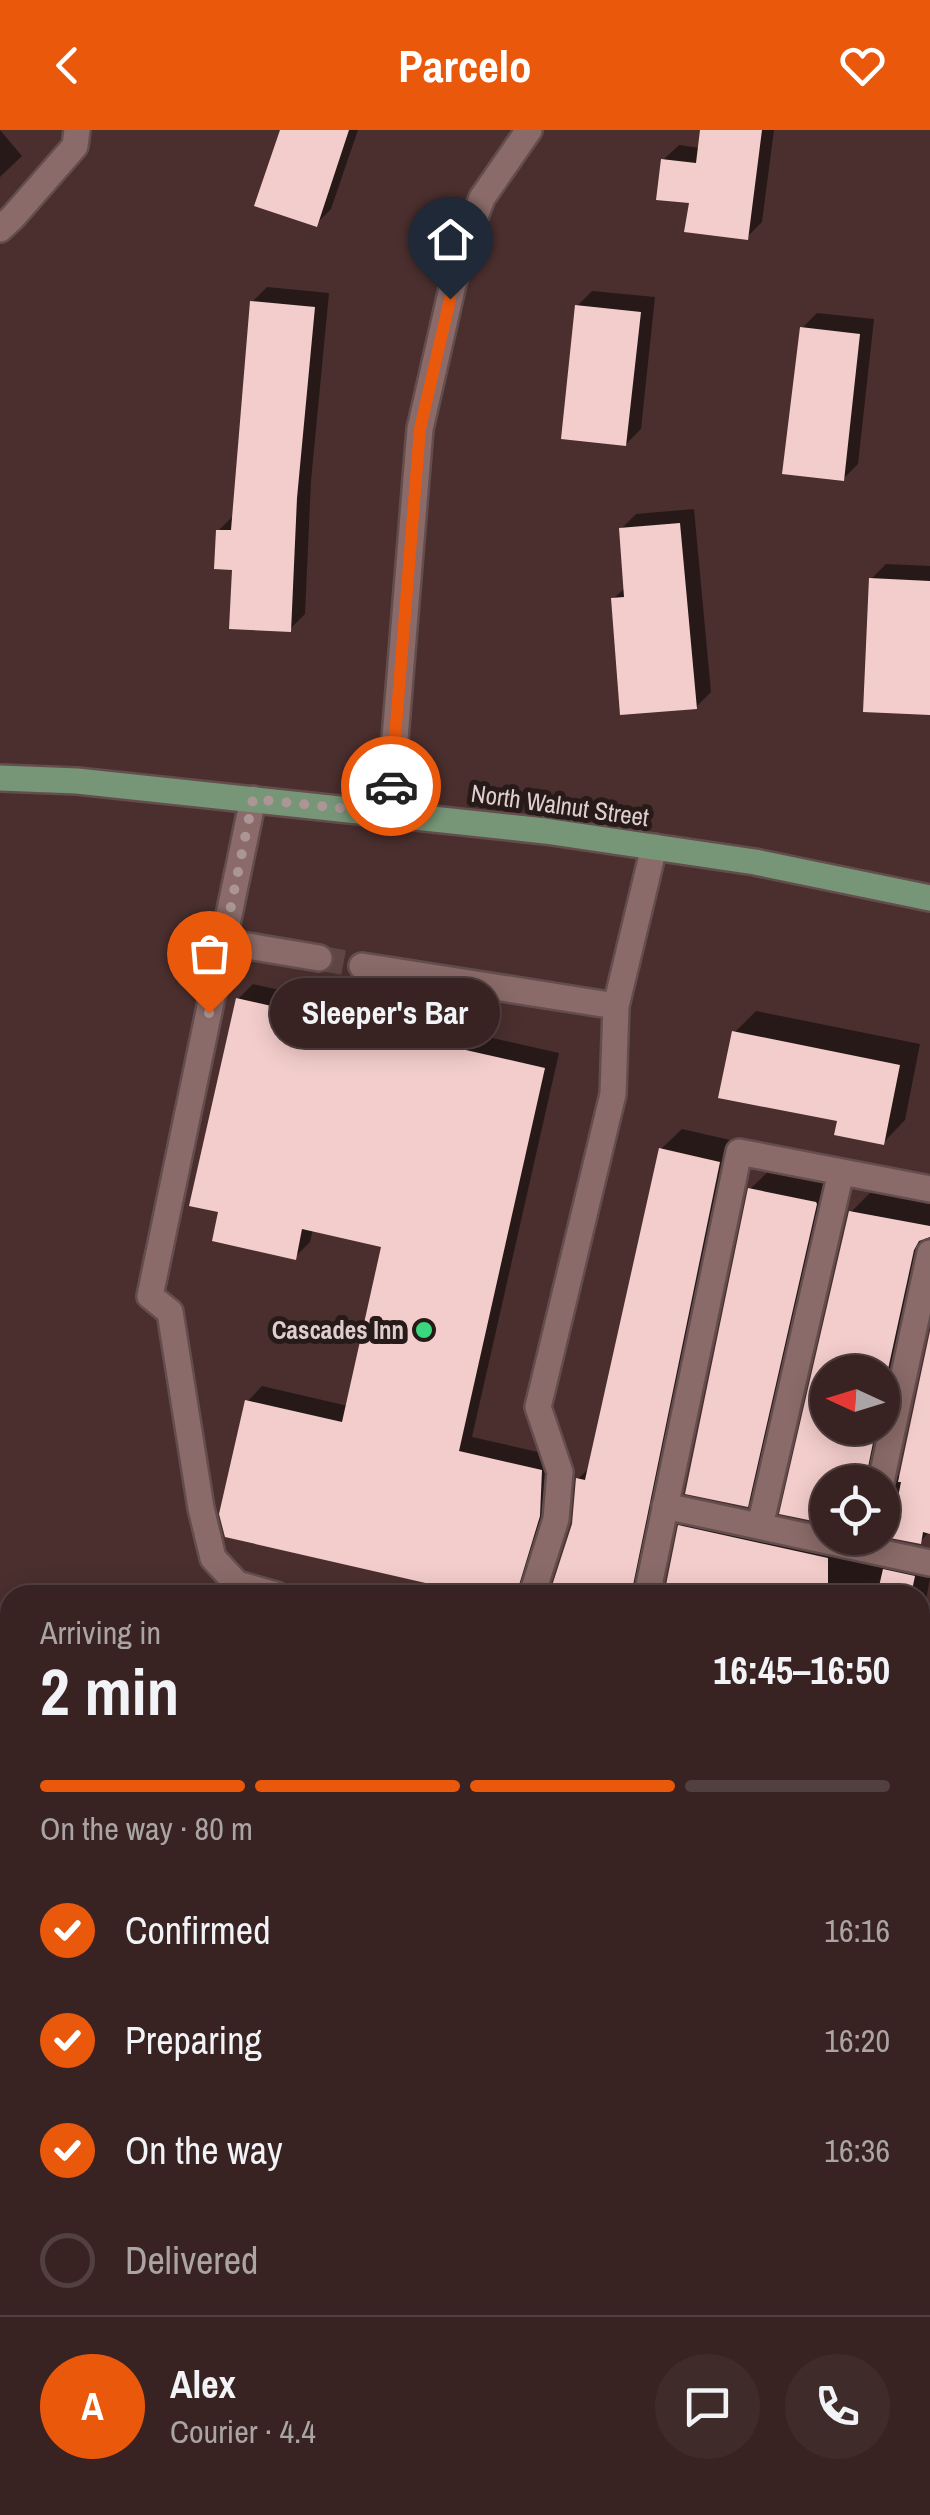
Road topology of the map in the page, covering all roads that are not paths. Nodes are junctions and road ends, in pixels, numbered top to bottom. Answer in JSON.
{"nodes":[{"id":1,"x":76,"y":130,"type":"edge"},
{"id":2,"x":529,"y":130,"type":"edge"},
{"id":3,"x":0,"y":228,"type":"edge"},
{"id":4,"x":0,"y":778,"type":"edge"},
{"id":5,"x":253,"y":799,"type":"junction"},
{"id":6,"x":388,"y":813,"type":"junction"},
{"id":7,"x":654,"y":847,"type":"junction"},
{"id":8,"x":930,"y":898,"type":"edge"},
{"id":9,"x":224,"y":942,"type":"junction"},
{"id":10,"x":319,"y":958,"type":"tunnel mouth"},
{"id":11,"x":362,"y":966,"type":"tunnel mouth"},
{"id":12,"x":616,"y":1006,"type":"junction"},
{"id":13,"x":841,"y":1172,"type":"junction"},
{"id":14,"x":930,"y":1189,"type":"edge"},
{"id":15,"x":930,"y":1253,"type":"edge"},
{"id":16,"x":885,"y":1465,"type":"edge"},
{"id":17,"x":665,"y":1506,"type":"junction"},
{"id":18,"x":760,"y":1526,"type":"junction"},
{"id":19,"x":810,"y":1534,"type":"edge"},
{"id":20,"x":900,"y":1553,"type":"edge"},
{"id":21,"x":930,"y":1562,"type":"edge"},
{"id":22,"x":241,"y":1585,"type":"edge"},
{"id":23,"x":535,"y":1585,"type":"edge"},
{"id":24,"x":649,"y":1585,"type":"edge"}],
"edges":[{"from":1,"to":3,"type":"street"},
{"from":2,"to":6,"type":"street"},
{"from":4,"to":5,"type":"main road","name":"North Walnut Street"},
{"from":5,"to":6,"type":"main road","name":"North Walnut Street"},
{"from":5,"to":9,"type":"street"},
{"from":6,"to":7,"type":"main road","name":"North Walnut Street"},
{"from":7,"to":8,"type":"main road","name":"North Walnut Street"},
{"from":7,"to":12,"type":"street"},
{"from":9,"to":10,"type":"street"},
{"from":9,"to":22,"type":"street"},
{"from":11,"to":12,"type":"street"},
{"from":12,"to":23,"type":"street"},
{"from":13,"to":14,"type":"street"},
{"from":13,"to":17,"type":"street"},
{"from":13,"to":18,"type":"street"},
{"from":15,"to":16,"type":"street"},
{"from":17,"to":18,"type":"street"},
{"from":17,"to":24,"type":"street"},
{"from":18,"to":19,"type":"street"},
{"from":20,"to":21,"type":"street"}]}
